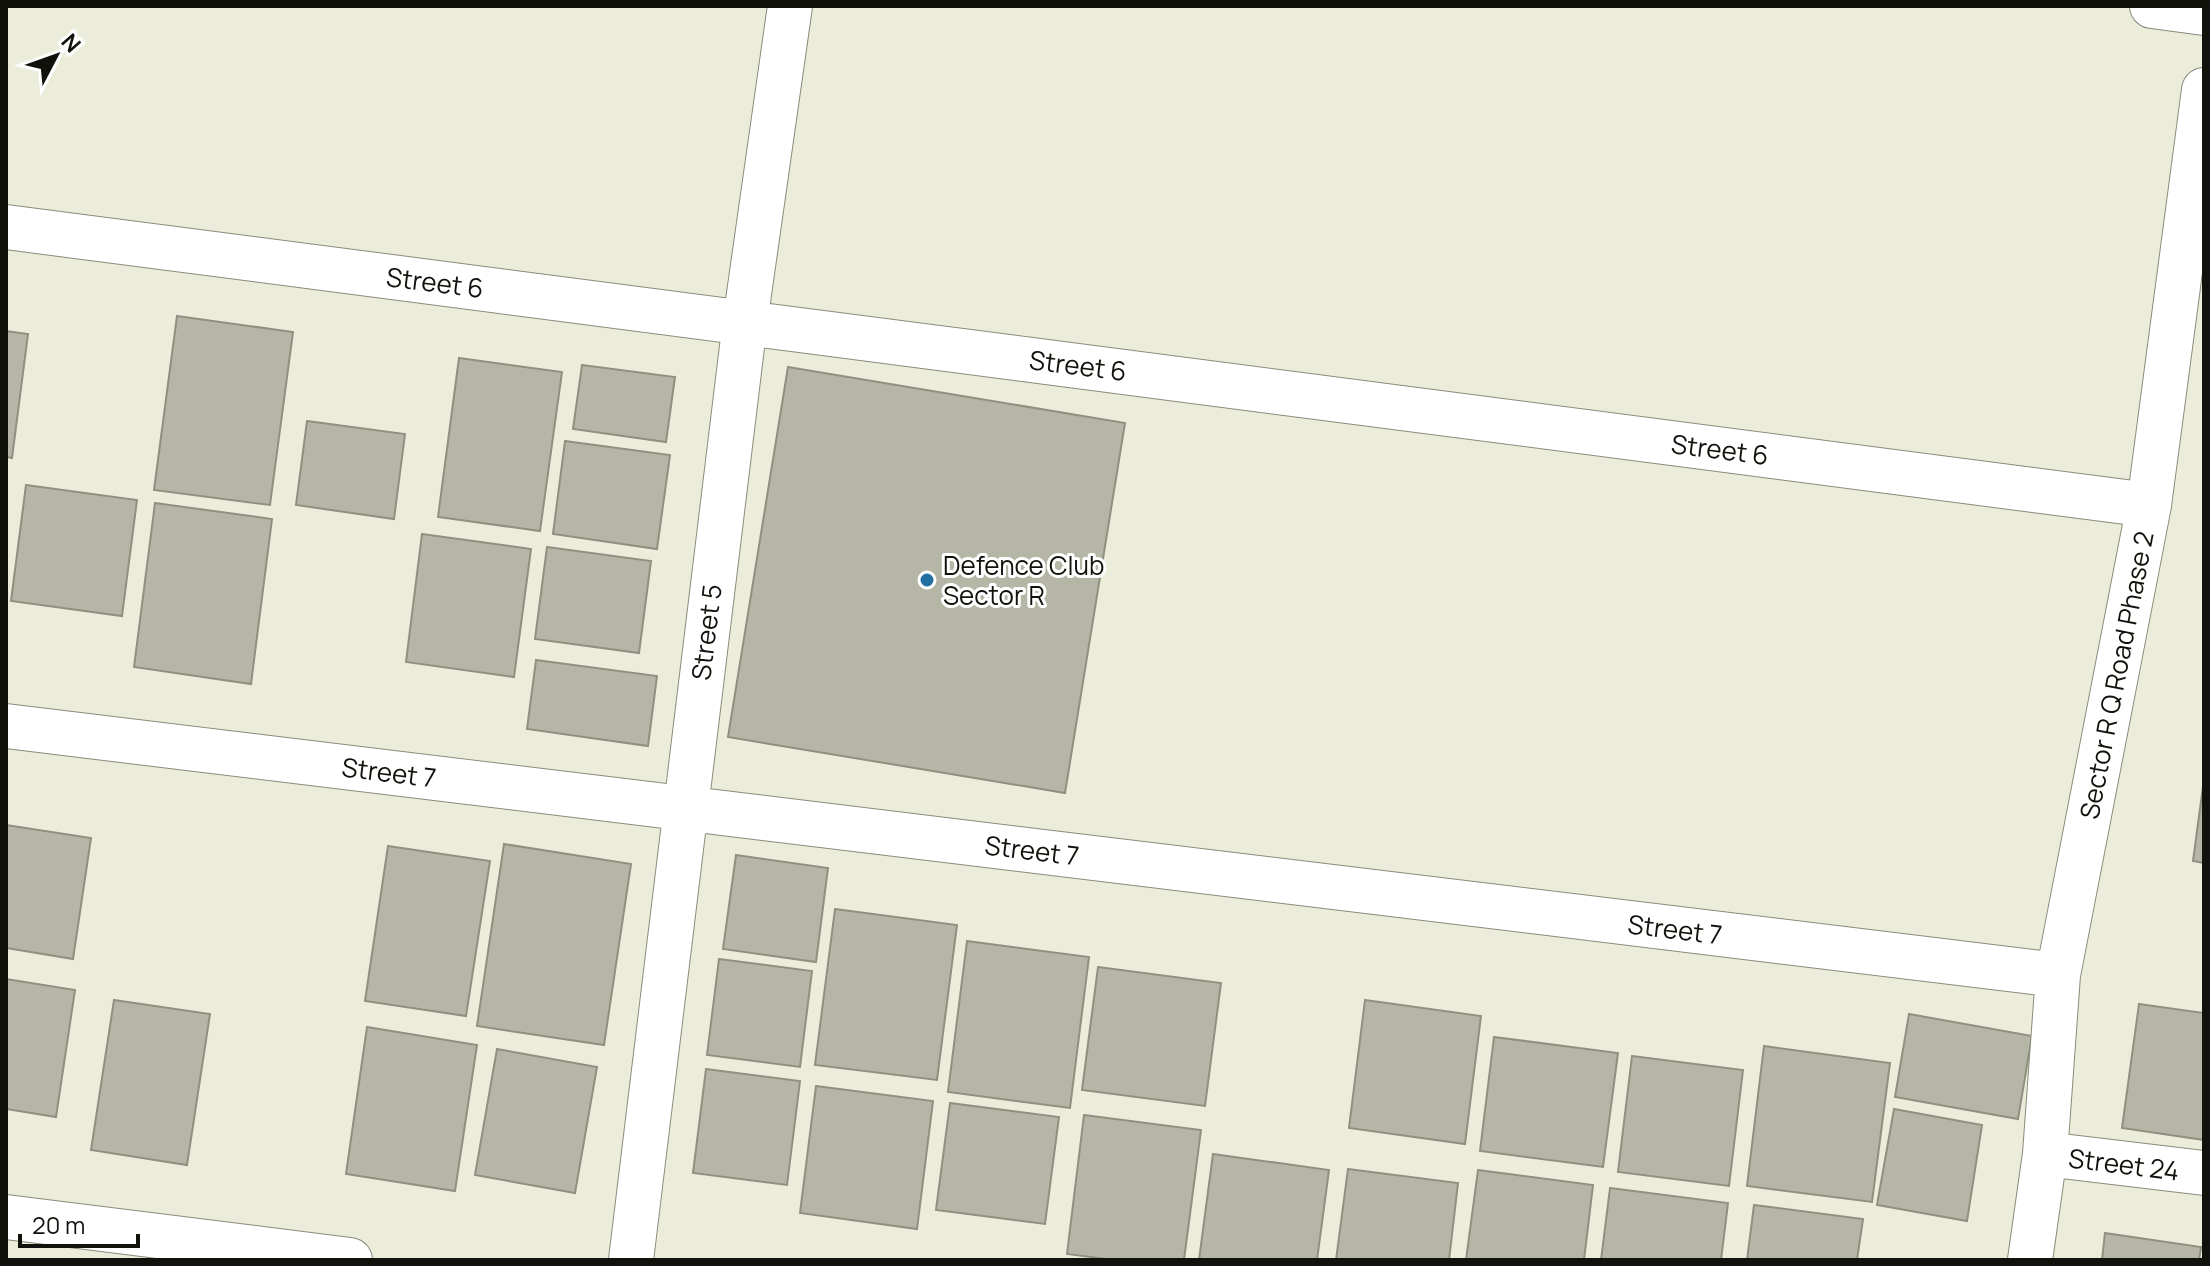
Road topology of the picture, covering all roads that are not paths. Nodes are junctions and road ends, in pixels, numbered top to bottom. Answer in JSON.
{"nodes":[{"id":1,"x":790,"y":6,"type":"edge"},
{"id":2,"x":2152,"y":6,"type":"edge"},
{"id":3,"x":2204,"y":13,"type":"edge"},
{"id":4,"x":2204,"y":90,"type":"edge"},
{"id":5,"x":6,"y":227,"type":"edge"},
{"id":6,"x":745,"y":322,"type":"junction"},
{"id":7,"x":2149,"y":505,"type":"junction"},
{"id":8,"x":6,"y":726,"type":"edge"},
{"id":9,"x":684,"y":808,"type":"junction"},
{"id":10,"x":2058,"y":975,"type":"junction"},
{"id":11,"x":2045,"y":1154,"type":"junction"},
{"id":12,"x":2204,"y":1173,"type":"edge"},
{"id":13,"x":6,"y":1217,"type":"edge"},
{"id":14,"x":350,"y":1260,"type":"edge"},
{"id":15,"x":631,"y":1260,"type":"edge"},
{"id":16,"x":2030,"y":1260,"type":"edge"}],
"edges":[{"from":1,"to":6,"type":"street","name":"Street 5"},
{"from":2,"to":3,"type":"street"},
{"from":4,"to":7,"type":"street","name":"Sector R Q Road Phase 2"},
{"from":5,"to":6,"type":"street","name":"Street 6"},
{"from":6,"to":7,"type":"street","name":"Street 6"},
{"from":6,"to":9,"type":"street","name":"Street 5"},
{"from":7,"to":10,"type":"street","name":"Sector R Q Road Phase 2"},
{"from":8,"to":9,"type":"street","name":"Street 7"},
{"from":9,"to":10,"type":"street","name":"Street 7"},
{"from":9,"to":15,"type":"street","name":"Street 5"},
{"from":10,"to":11,"type":"street","name":"Sector R Q Road Phase 2"},
{"from":11,"to":12,"type":"street","name":"Street 24"},
{"from":11,"to":16,"type":"street","name":"Sector R Q Road Phase 2"},
{"from":13,"to":14,"type":"street"}]}
